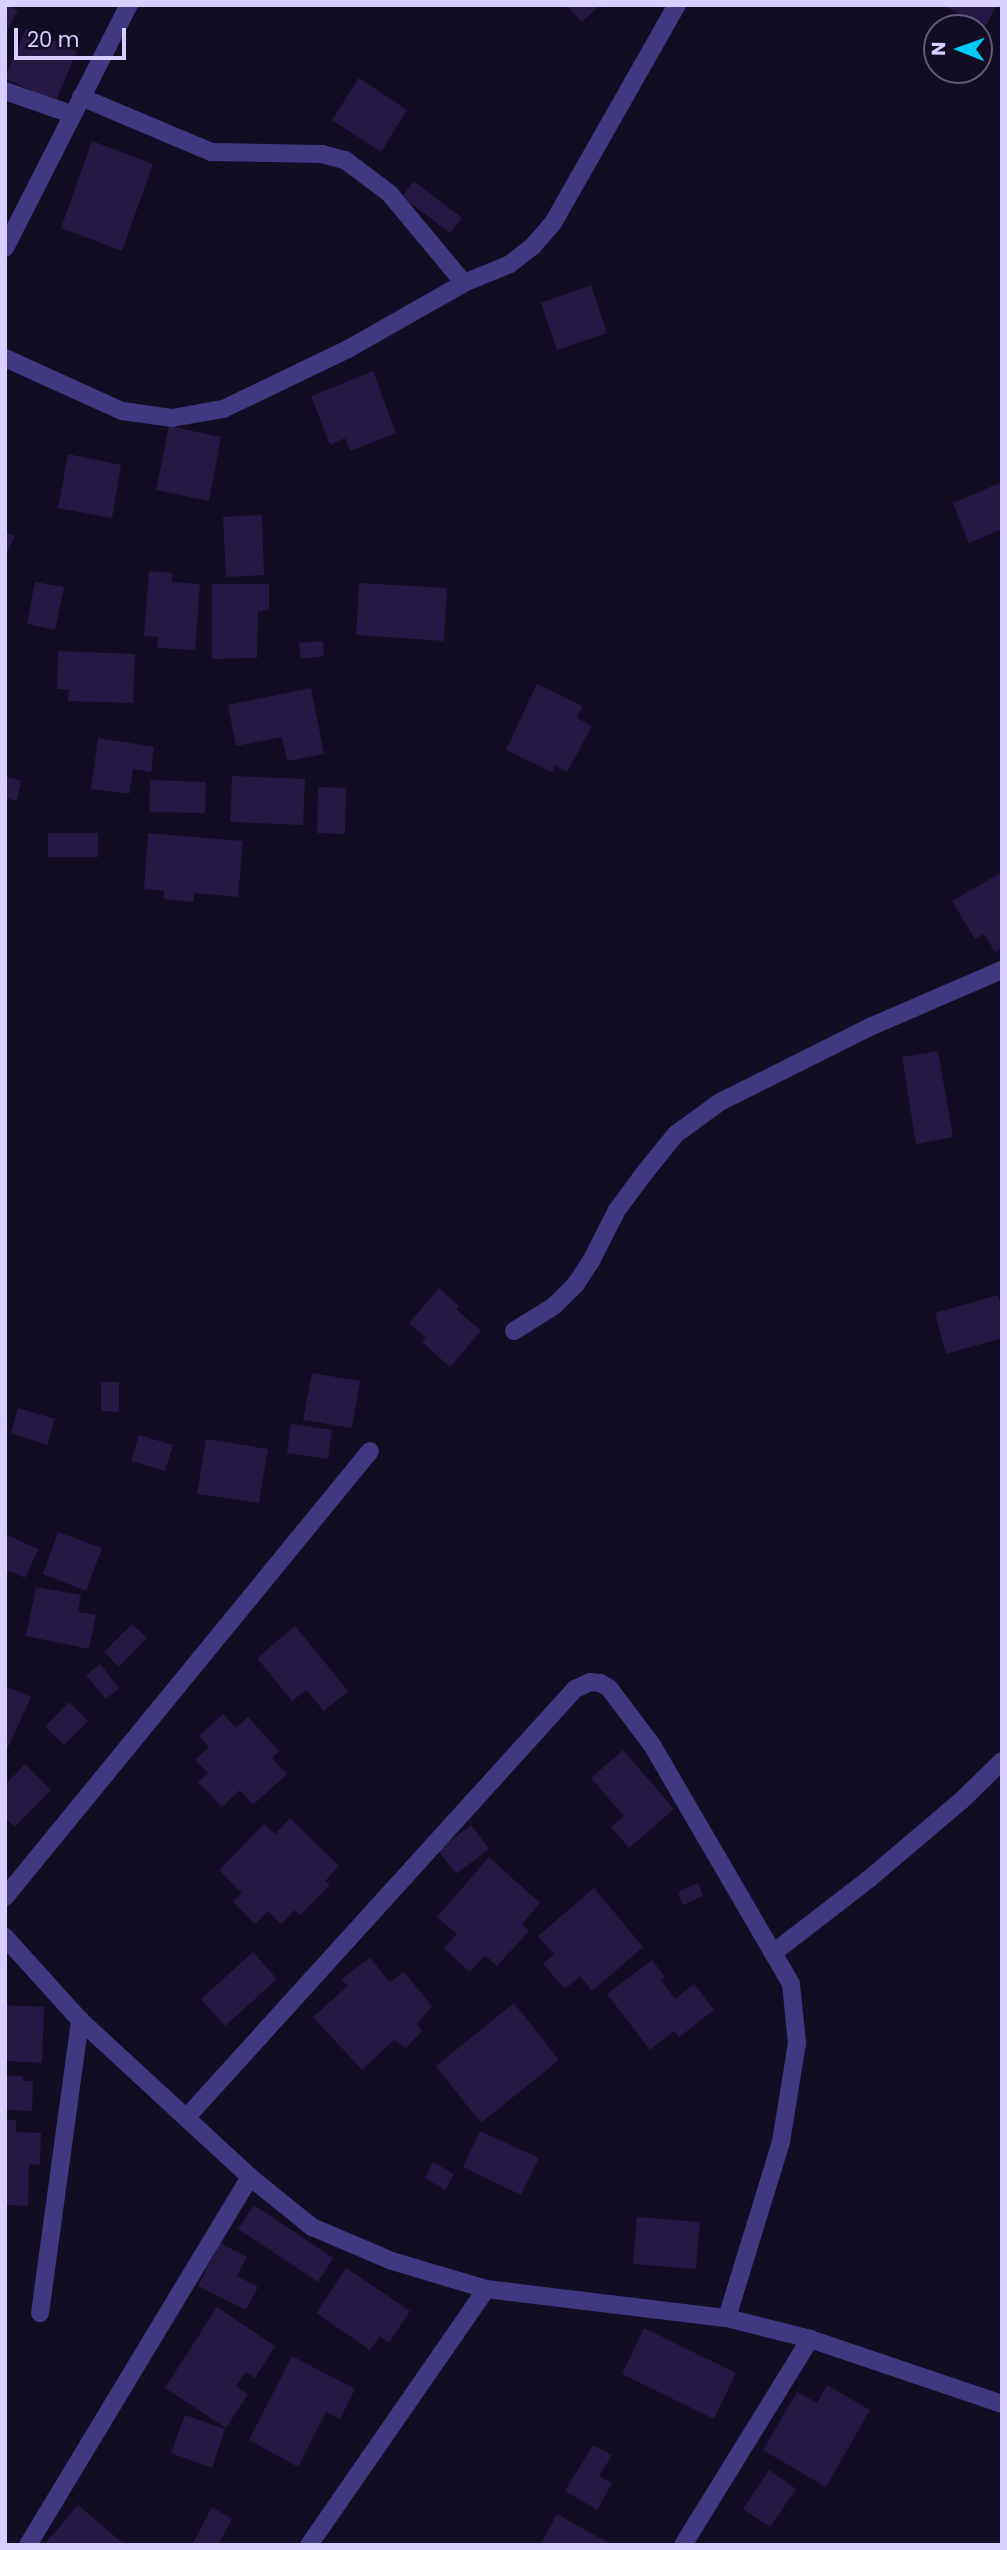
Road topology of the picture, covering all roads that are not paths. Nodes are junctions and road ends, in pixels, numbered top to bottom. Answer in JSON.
{"nodes":[{"id":1,"x":129,"y":5,"type":"edge"},
{"id":2,"x":677,"y":5,"type":"edge"},
{"id":3,"x":5,"y":91,"type":"edge"},
{"id":4,"x":82,"y":97,"type":"junction"},
{"id":5,"x":71,"y":114,"type":"junction"},
{"id":6,"x":5,"y":248,"type":"edge"},
{"id":7,"x":464,"y":282,"type":"junction"},
{"id":8,"x":5,"y":358,"type":"edge"},
{"id":9,"x":1002,"y":970,"type":"edge"},
{"id":10,"x":514,"y":1331,"type":"dead end"},
{"id":11,"x":370,"y":1451,"type":"dead end"},
{"id":12,"x":1002,"y":1761,"type":"edge"},
{"id":13,"x":5,"y":1897,"type":"edge"},
{"id":14,"x":5,"y":1937,"type":"edge"},
{"id":15,"x":773,"y":1953,"type":"junction"},
{"id":16,"x":80,"y":2020,"type":"junction"},
{"id":17,"x":186,"y":2118,"type":"junction"},
{"id":18,"x":250,"y":2178,"type":"junction"},
{"id":19,"x":486,"y":2289,"type":"junction"},
{"id":20,"x":40,"y":2313,"type":"dead end"},
{"id":21,"x":727,"y":2318,"type":"junction"},
{"id":22,"x":810,"y":2339,"type":"junction"},
{"id":23,"x":1002,"y":2404,"type":"edge"},
{"id":24,"x":28,"y":2545,"type":"edge"},
{"id":25,"x":309,"y":2545,"type":"edge"},
{"id":26,"x":683,"y":2545,"type":"edge"}],
"edges":[{"from":1,"to":4,"type":"street"},
{"from":2,"to":7,"type":"street"},
{"from":3,"to":5,"type":"street"},
{"from":4,"to":5,"type":"street"},
{"from":4,"to":7,"type":"street"},
{"from":5,"to":6,"type":"street"},
{"from":7,"to":8,"type":"street"},
{"from":9,"to":10,"type":"street"},
{"from":11,"to":13,"type":"street"},
{"from":12,"to":15,"type":"street"},
{"from":14,"to":16,"type":"street"},
{"from":15,"to":17,"type":"street"},
{"from":15,"to":21,"type":"street"},
{"from":16,"to":17,"type":"street"},
{"from":16,"to":20,"type":"street"},
{"from":17,"to":18,"type":"street"},
{"from":18,"to":19,"type":"street"},
{"from":18,"to":24,"type":"street"},
{"from":19,"to":21,"type":"street"},
{"from":19,"to":25,"type":"street"},
{"from":21,"to":22,"type":"street"},
{"from":22,"to":23,"type":"street"},
{"from":22,"to":26,"type":"street"}]}
